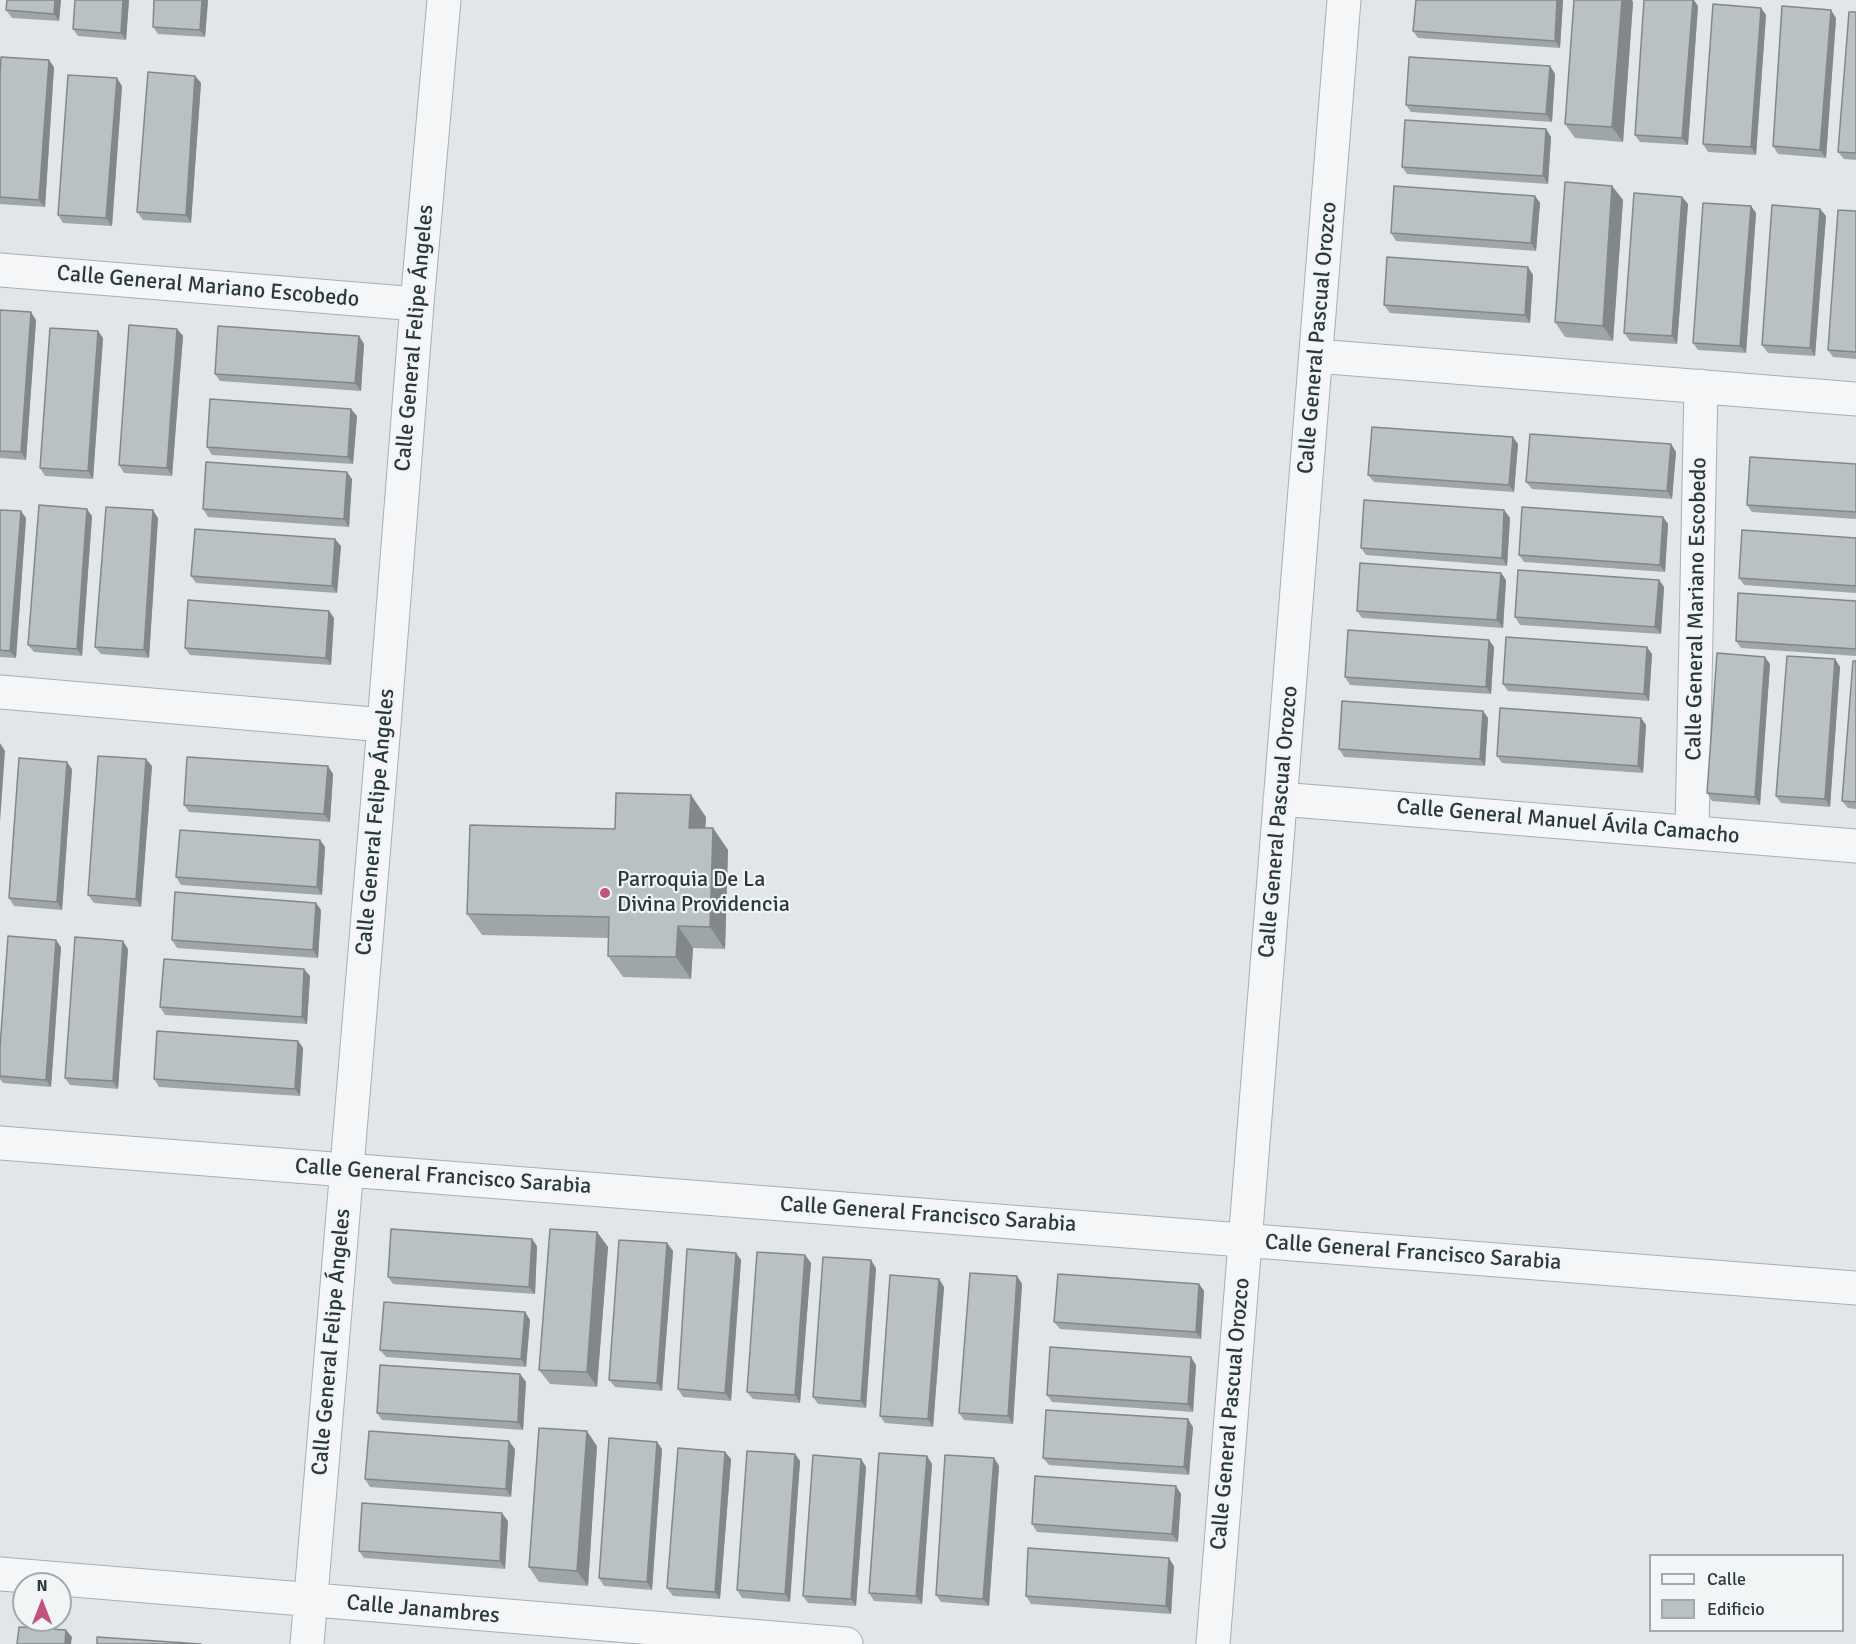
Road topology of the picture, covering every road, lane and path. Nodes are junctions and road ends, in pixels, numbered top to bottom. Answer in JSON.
{"nodes":[{"id":1,"x":444,"y":0,"type":"edge"},
{"id":2,"x":1344,"y":0,"type":"edge"},
{"id":3,"x":0,"y":270,"type":"edge"},
{"id":4,"x":417,"y":304,"type":"junction"},
{"id":5,"x":1316,"y":356,"type":"junction"},
{"id":6,"x":1701,"y":386,"type":"junction"},
{"id":7,"x":1856,"y":399,"type":"edge"},
{"id":8,"x":0,"y":692,"type":"edge"},
{"id":9,"x":384,"y":725,"type":"junction"},
{"id":10,"x":1281,"y":799,"type":"junction"},
{"id":11,"x":1692,"y":832,"type":"junction"},
{"id":12,"x":1856,"y":846,"type":"edge"},
{"id":13,"x":0,"y":1143,"type":"edge"},
{"id":14,"x":347,"y":1170,"type":"junction"},
{"id":15,"x":1245,"y":1240,"type":"junction"},
{"id":16,"x":1856,"y":1288,"type":"edge"},
{"id":17,"x":0,"y":1574,"type":"edge"},
{"id":18,"x":310,"y":1601,"type":"junction"},
{"id":19,"x":307,"y":1644,"type":"edge"},
{"id":20,"x":846,"y":1644,"type":"edge"},
{"id":21,"x":1213,"y":1644,"type":"edge"}],
"edges":[{"from":1,"to":4,"type":"street","name":"Calle General Felipe Ángeles"},
{"from":2,"to":5,"type":"street","name":"Calle General Pascual Orozco"},
{"from":3,"to":4,"type":"street","name":"Calle General Mariano Escobedo"},
{"from":4,"to":9,"type":"street","name":"Calle General Felipe Ángeles"},
{"from":5,"to":6,"type":"street"},
{"from":5,"to":10,"type":"street","name":"Calle General Pascual Orozco"},
{"from":6,"to":7,"type":"street"},
{"from":6,"to":11,"type":"street","name":"Calle General Mariano Escobedo"},
{"from":8,"to":9,"type":"street"},
{"from":9,"to":14,"type":"street","name":"Calle General Felipe Ángeles"},
{"from":10,"to":11,"type":"street","name":"Calle General Manuel Ávila Camacho"},
{"from":10,"to":15,"type":"street","name":"Calle General Pascual Orozco"},
{"from":11,"to":12,"type":"street","name":"Calle General Manuel Ávila Camacho"},
{"from":13,"to":14,"type":"street","name":"Calle General Francisco Sarabia"},
{"from":14,"to":15,"type":"street","name":"Calle General Francisco Sarabia"},
{"from":14,"to":18,"type":"street","name":"Calle General Felipe Ángeles"},
{"from":15,"to":16,"type":"street","name":"Calle General Francisco Sarabia"},
{"from":15,"to":21,"type":"street","name":"Calle General Pascual Orozco"},
{"from":17,"to":18,"type":"street","name":"Calle Janambres"},
{"from":18,"to":19,"type":"street","name":"Calle General Felipe Ángeles"},
{"from":18,"to":20,"type":"street","name":"Calle Janambres"}]}
